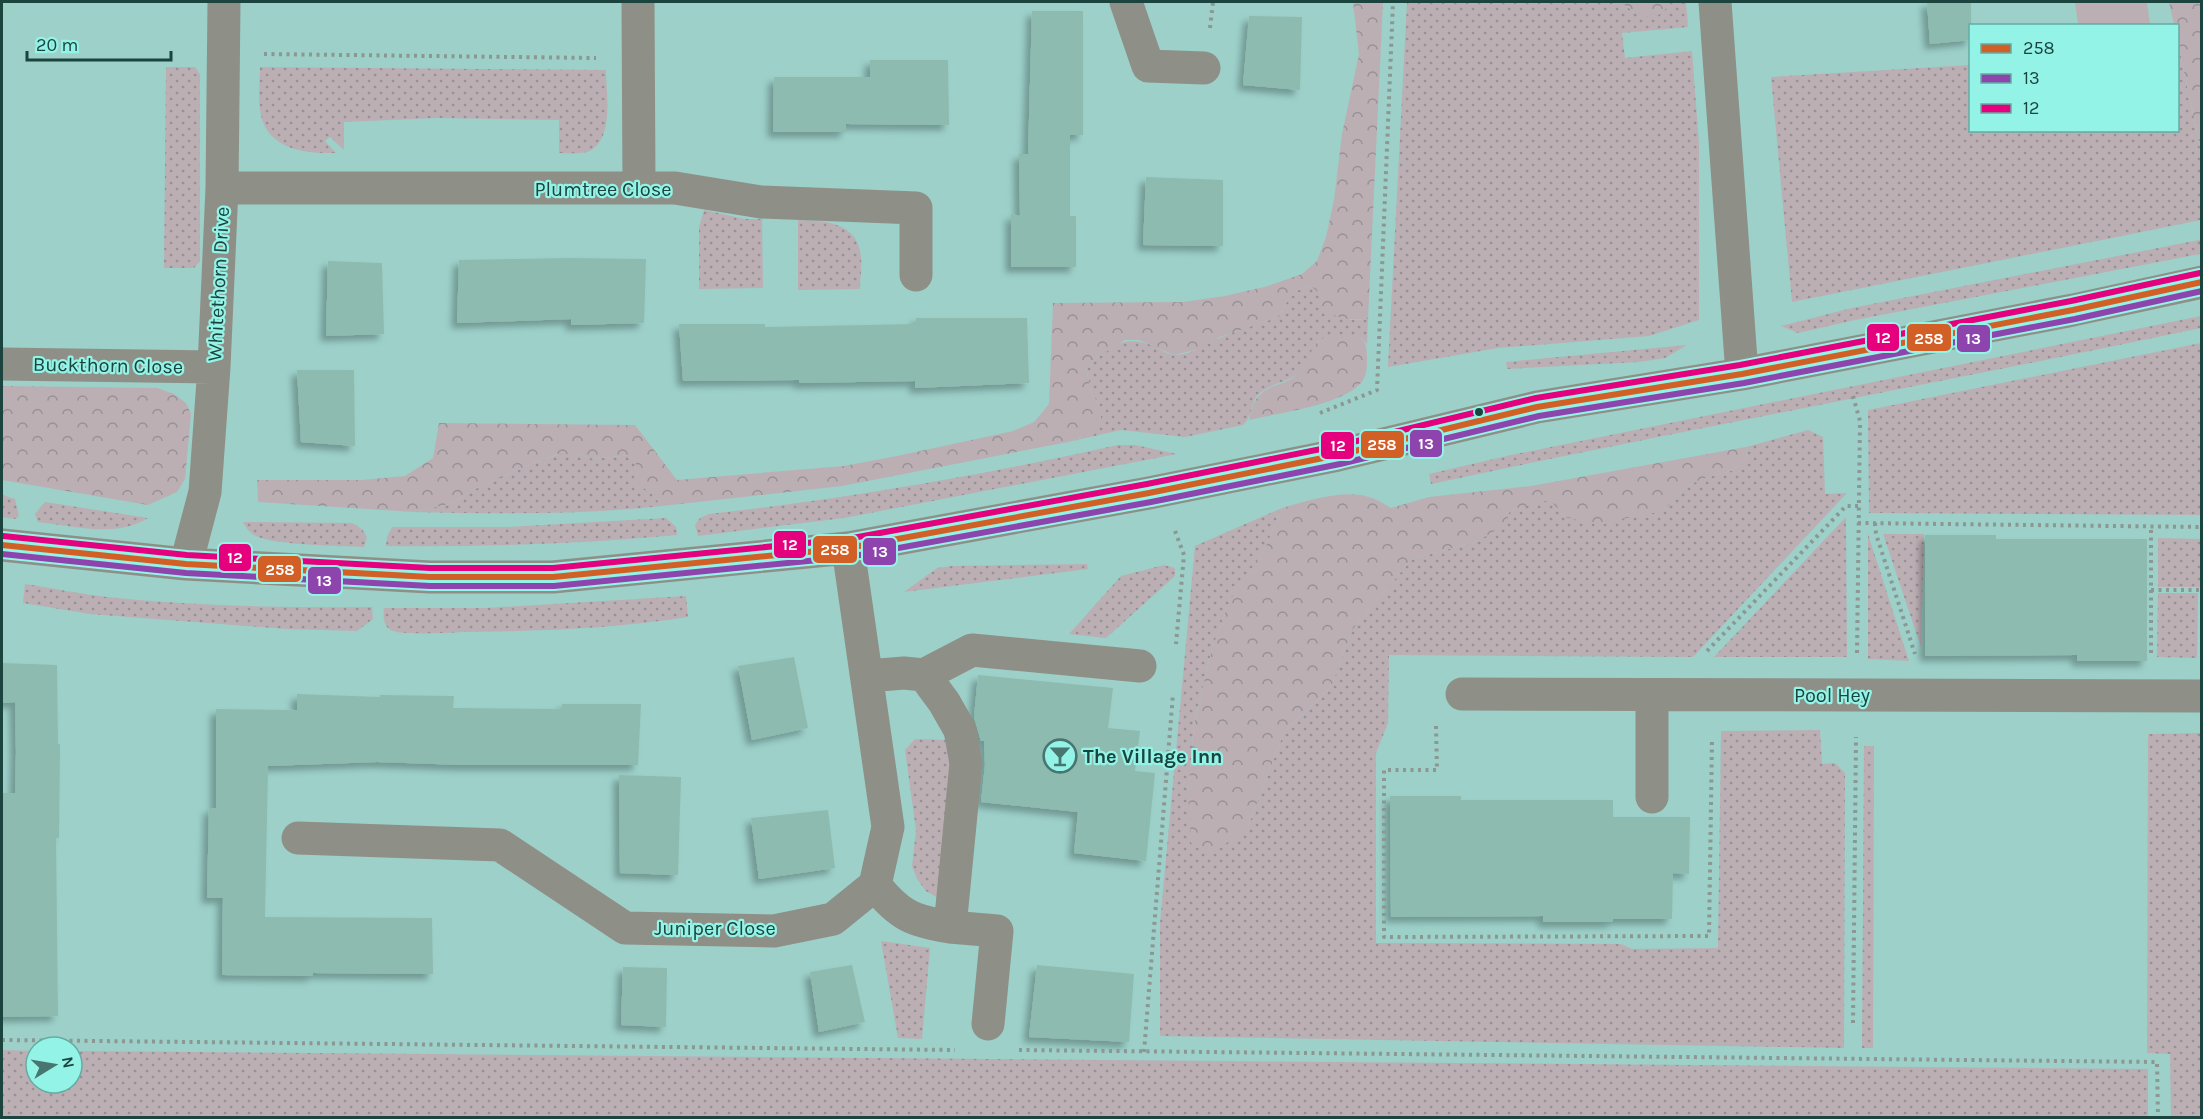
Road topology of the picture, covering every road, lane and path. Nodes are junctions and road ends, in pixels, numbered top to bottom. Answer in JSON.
{"nodes":[{"id":1,"x":224,"y":2,"type":"edge"},
{"id":2,"x":638,"y":2,"type":"edge"},
{"id":3,"x":1126,"y":2,"type":"edge"},
{"id":4,"x":1394,"y":2,"type":"edge"},
{"id":5,"x":1715,"y":2,"type":"edge"},
{"id":6,"x":224,"y":54,"type":"junction"},
{"id":7,"x":638,"y":58,"type":"junction"},
{"id":8,"x":1204,"y":68,"type":"dead end"},
{"id":9,"x":222,"y":188,"type":"junction"},
{"id":10,"x":639,"y":188,"type":"junction"},
{"id":11,"x":916,"y":275,"type":"dead end"},
{"id":12,"x":2202,"y":282,"type":"edge"},
{"id":13,"x":2,"y":364,"type":"edge"},
{"id":14,"x":214,"y":366,"type":"junction"},
{"id":15,"x":1742,"y":374,"type":"junction"},
{"id":16,"x":1314,"y":459,"type":"junction"},
{"id":17,"x":1161,"y":490,"type":"junction"},
{"id":18,"x":1858,"y":506,"type":"dead end"},
{"id":19,"x":1858,"y":523,"type":"dead end"},
{"id":20,"x":1875,"y":523,"type":"junction"},
{"id":21,"x":2151,"y":527,"type":"junction"},
{"id":22,"x":2202,"y":527,"type":"edge"},
{"id":23,"x":2,"y":545,"type":"edge"},
{"id":24,"x":848,"y":548,"type":"junction"},
{"id":25,"x":186,"y":564,"type":"junction"},
{"id":26,"x":2151,"y":590,"type":"junction"},
{"id":27,"x":2202,"y":590,"type":"edge"},
{"id":28,"x":1176,"y":647,"type":"dead end"},
{"id":29,"x":1140,"y":666,"type":"dead end"},
{"id":30,"x":924,"y":675,"type":"junction"},
{"id":31,"x":867,"y":676,"type":"junction"},
{"id":32,"x":1173,"y":683,"type":"dead end"},
{"id":33,"x":1462,"y":694,"type":"joint"},
{"id":34,"x":1652,"y":694,"type":"junction"},
{"id":35,"x":1707,"y":695,"type":"junction"},
{"id":36,"x":1916,"y":696,"type":"junction"},
{"id":37,"x":2150,"y":696,"type":"junction"},
{"id":38,"x":2202,"y":696,"type":"edge"},
{"id":39,"x":1652,"y":797,"type":"dead end"},
{"id":40,"x":298,"y":838,"type":"dead end"},
{"id":41,"x":875,"y":885,"type":"junction"},
{"id":42,"x":950,"y":927,"type":"junction"},
{"id":43,"x":988,"y":1024,"type":"dead end"},
{"id":44,"x":2,"y":1040,"type":"edge"},
{"id":45,"x":963,"y":1050,"type":"dead end"},
{"id":46,"x":1009,"y":1050,"type":"dead end"},
{"id":47,"x":1144,"y":1052,"type":"junction"},
{"id":48,"x":2158,"y":1118,"type":"edge"}],
"edges":[{"from":1,"to":6,"type":"street","name":"Whitethorn Drive"},
{"from":2,"to":7,"type":"street"},
{"from":3,"to":8,"type":"street"},
{"from":4,"to":16,"type":"path"},
{"from":5,"to":15,"type":"street"},
{"from":6,"to":7,"type":"path"},
{"from":6,"to":9,"type":"street","name":"Whitethorn Drive"},
{"from":7,"to":10,"type":"street"},
{"from":9,"to":10,"type":"street","name":"Plumtree Close"},
{"from":9,"to":14,"type":"street","name":"Whitethorn Drive"},
{"from":10,"to":11,"type":"street","name":"Plumtree Close"},
{"from":12,"to":15,"type":"street"},
{"from":13,"to":14,"type":"street","name":"Buckthorn Close"},
{"from":14,"to":25,"type":"street","name":"Whitethorn Drive"},
{"from":15,"to":16,"type":"street"},
{"from":16,"to":17,"type":"street"},
{"from":17,"to":24,"type":"street"},
{"from":17,"to":28,"type":"path"},
{"from":18,"to":35,"type":"path"},
{"from":19,"to":20,"type":"path"},
{"from":20,"to":21,"type":"path"},
{"from":20,"to":36,"type":"path"},
{"from":21,"to":22,"type":"path"},
{"from":21,"to":26,"type":"path"},
{"from":23,"to":25,"type":"street"},
{"from":24,"to":25,"type":"street"},
{"from":24,"to":31,"type":"street"},
{"from":26,"to":27,"type":"path"},
{"from":26,"to":37,"type":"path"},
{"from":29,"to":30,"type":"street"},
{"from":30,"to":31,"type":"street"},
{"from":30,"to":42,"type":"street"},
{"from":31,"to":41,"type":"street"},
{"from":32,"to":47,"type":"path"},
{"from":33,"to":34,"type":"street","name":"Pool Hey"},
{"from":33,"to":35,"type":"path"},
{"from":34,"to":35,"type":"street","name":"Pool Hey"},
{"from":34,"to":39,"type":"street"},
{"from":35,"to":36,"type":"street","name":"Pool Hey"},
{"from":36,"to":37,"type":"street","name":"Pool Hey"},
{"from":37,"to":38,"type":"street","name":"Pool Hey"},
{"from":40,"to":41,"type":"street","name":"Juniper Close"},
{"from":41,"to":42,"type":"street"},
{"from":42,"to":43,"type":"street"},
{"from":44,"to":45,"type":"path"},
{"from":46,"to":47,"type":"path"},
{"from":47,"to":48,"type":"path"}]}
